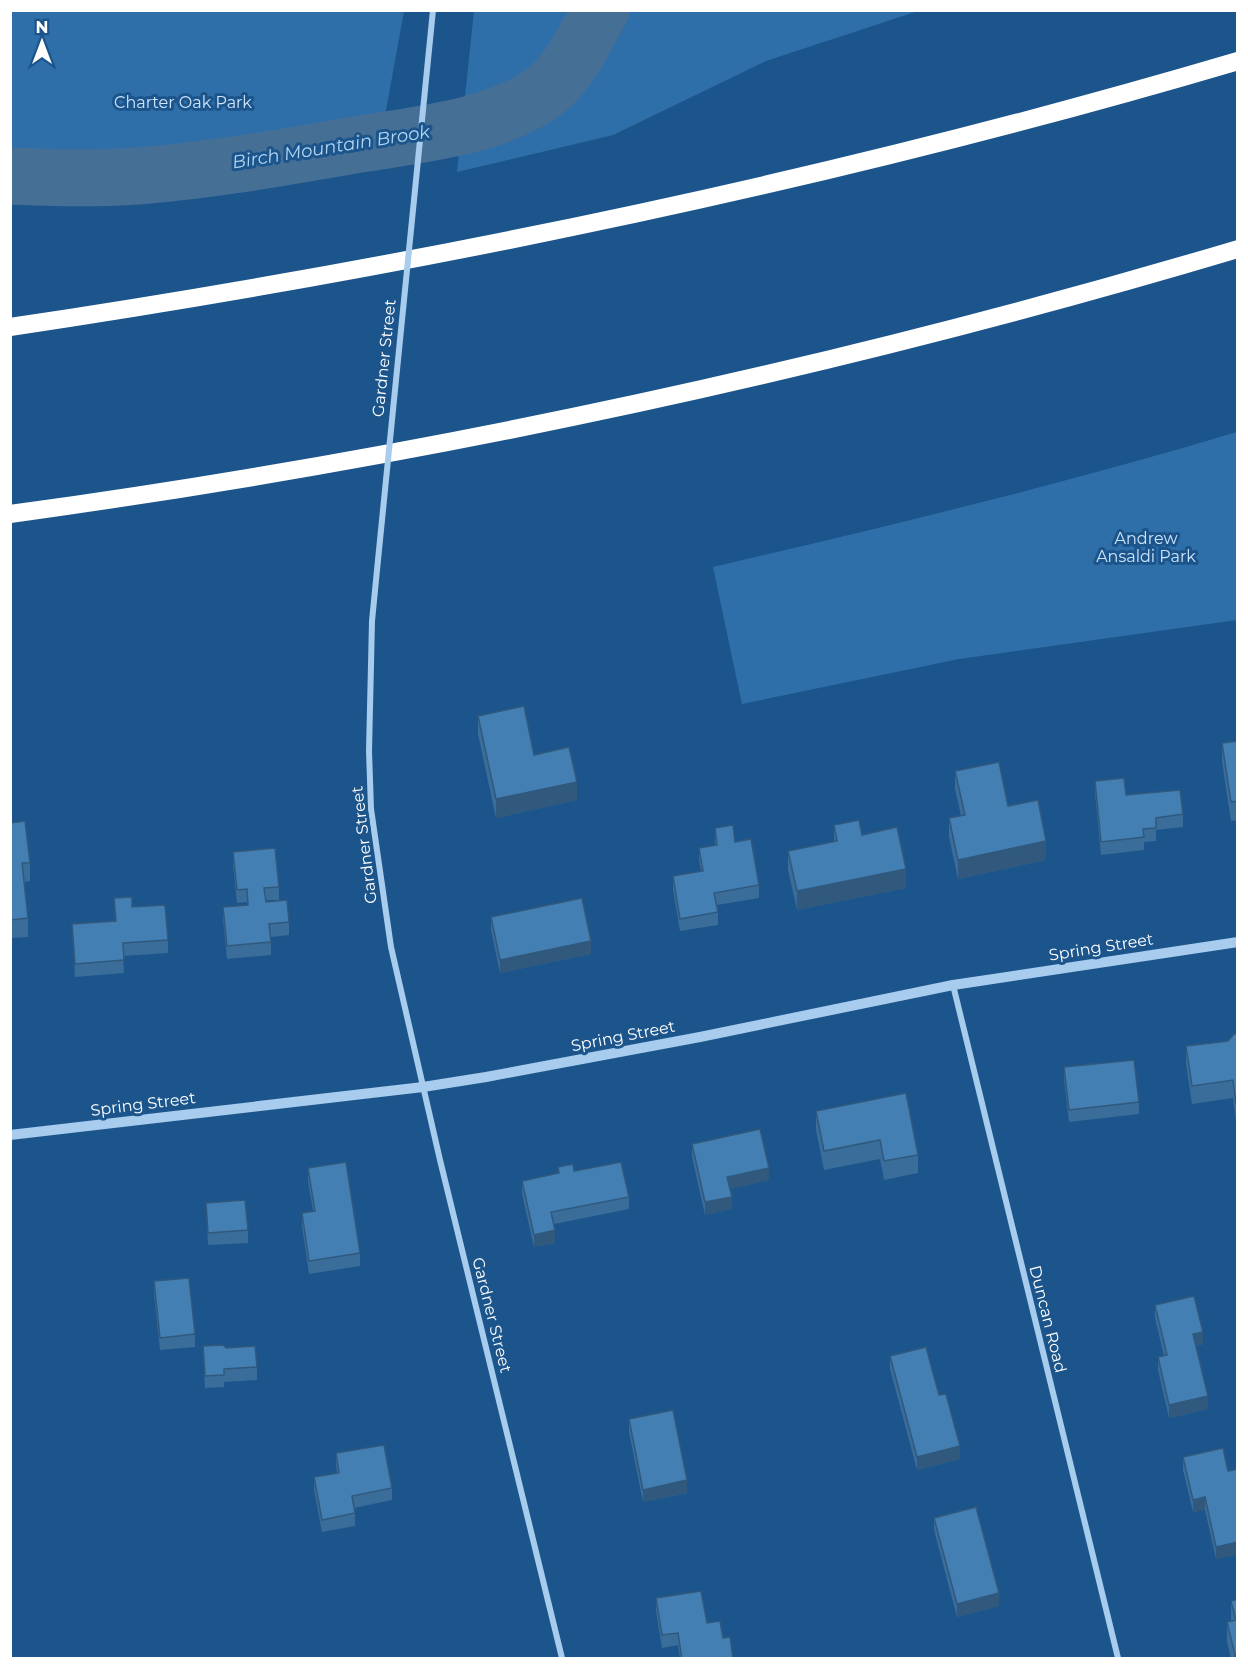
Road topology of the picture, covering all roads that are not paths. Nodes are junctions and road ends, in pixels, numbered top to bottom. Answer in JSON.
{"nodes":[{"id":1,"x":433,"y":10,"type":"edge"},
{"id":2,"x":1238,"y":61,"type":"edge"},
{"id":3,"x":1238,"y":249,"type":"edge"},
{"id":4,"x":10,"y":327,"type":"edge"},
{"id":5,"x":10,"y":514,"type":"edge"},
{"id":6,"x":1238,"y":942,"type":"edge"},
{"id":7,"x":952,"y":985,"type":"junction"},
{"id":8,"x":423,"y":1087,"type":"junction"},
{"id":9,"x":10,"y":1135,"type":"edge"},
{"id":10,"x":562,"y":1659,"type":"edge"},
{"id":11,"x":1118,"y":1659,"type":"edge"}],
"edges":[{"from":1,"to":8,"type":"street","name":"Gardner Street","bridge":true},
{"from":2,"to":4,"type":"highway"},
{"from":3,"to":5,"type":"highway"},
{"from":6,"to":7,"type":"street","name":"Spring Street"},
{"from":7,"to":8,"type":"street","name":"Spring Street"},
{"from":7,"to":11,"type":"street","name":"Duncan Road"},
{"from":8,"to":9,"type":"street","name":"Spring Street"},
{"from":8,"to":10,"type":"street","name":"Gardner Street"}]}
